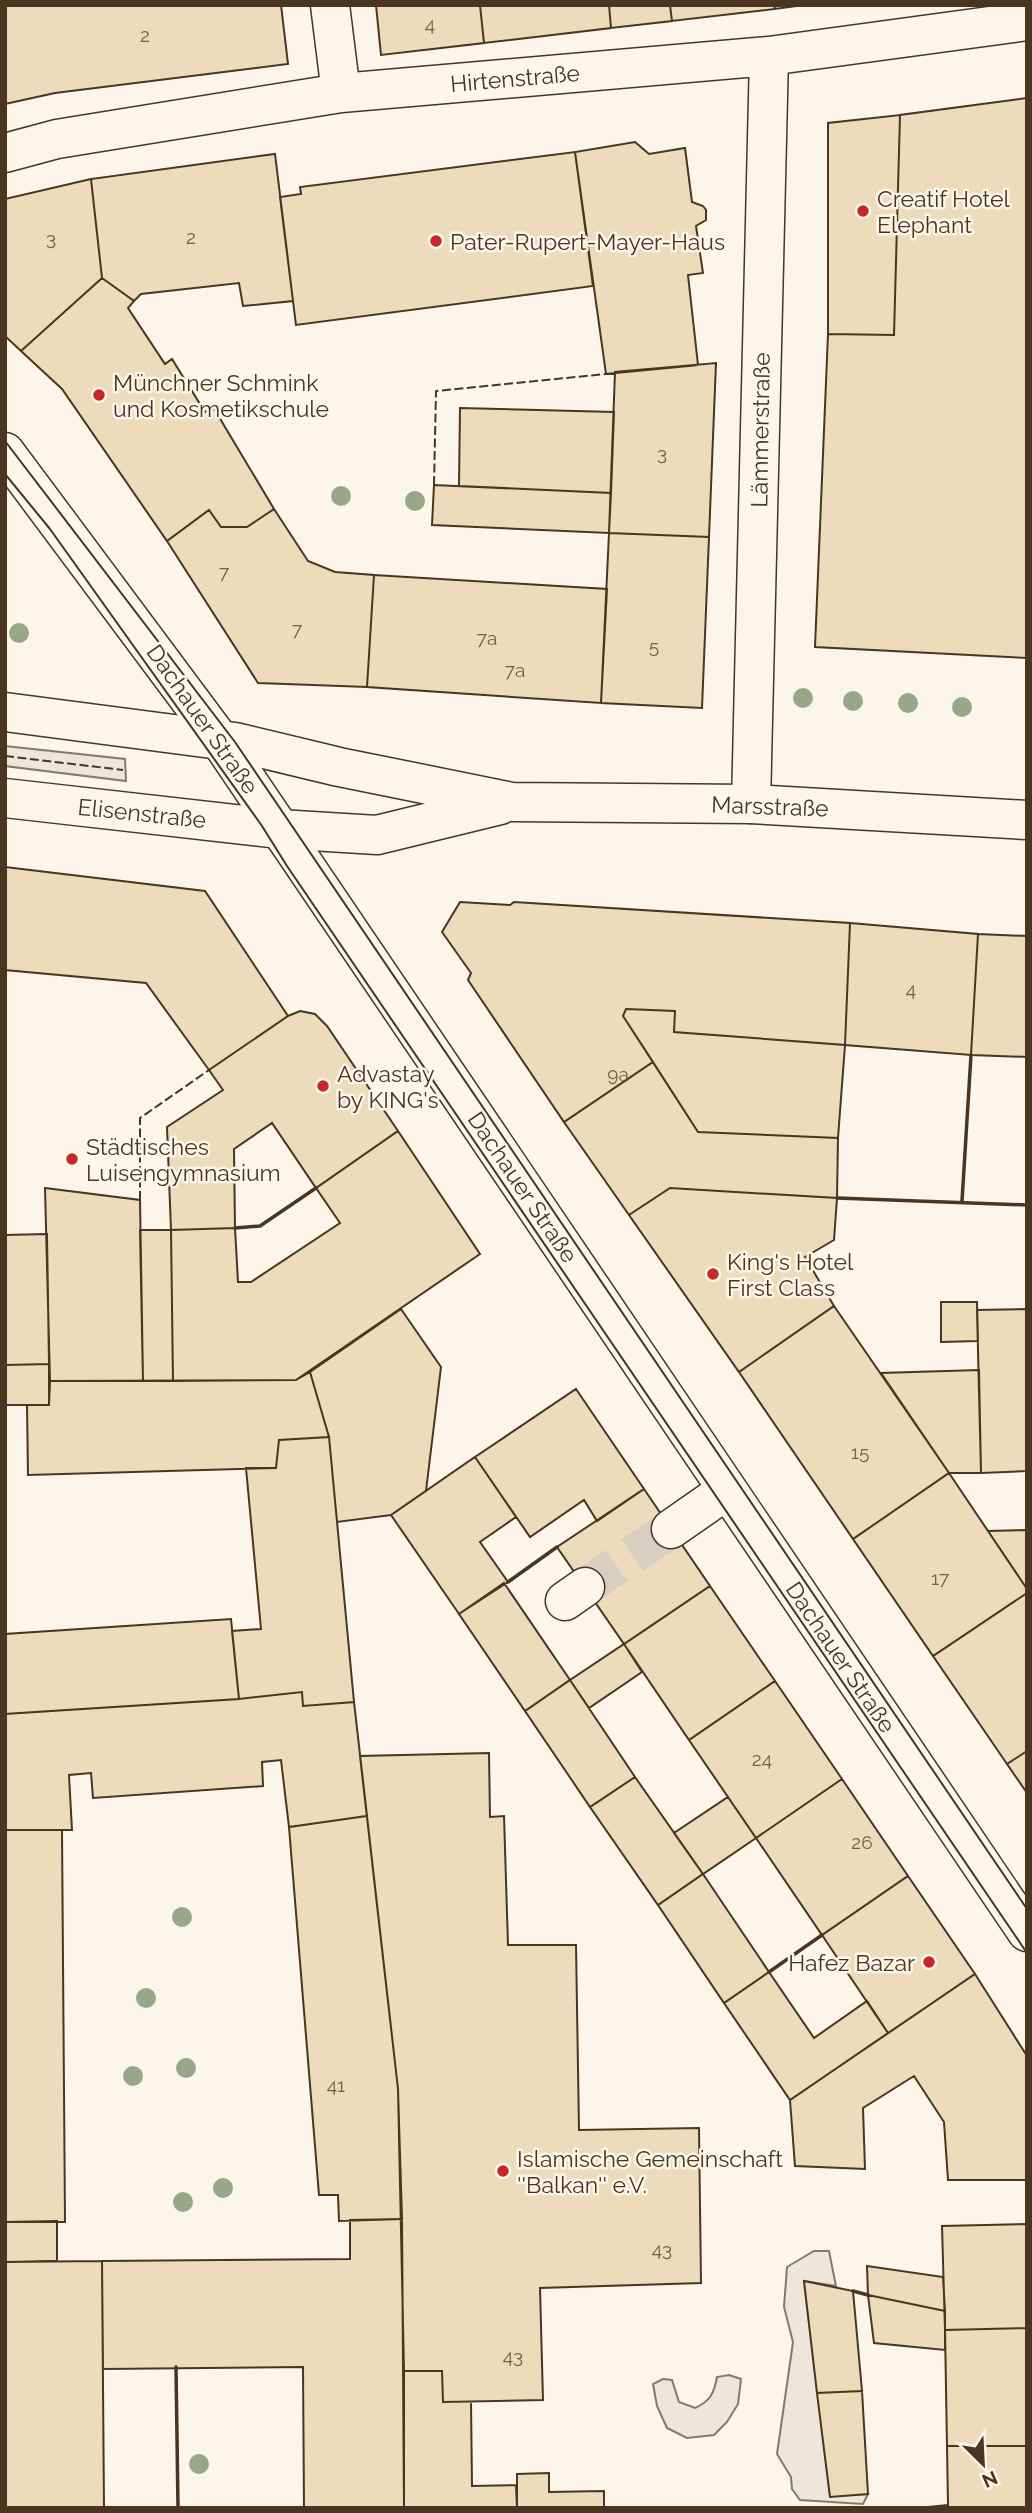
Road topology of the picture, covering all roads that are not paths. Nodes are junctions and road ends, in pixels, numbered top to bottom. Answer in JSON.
{"nodes":[{"id":1,"x":330,"y":5,"type":"edge"},
{"id":2,"x":1027,"y":21,"type":"edge"},
{"id":3,"x":769,"y":56,"type":"junction"},
{"id":4,"x":341,"y":93,"type":"junction"},
{"id":5,"x":5,"y":153,"type":"edge"},
{"id":6,"x":5,"y":452,"type":"edge"},
{"id":7,"x":5,"y":712,"type":"edge"},
{"id":8,"x":219,"y":739,"type":"junction"},
{"id":9,"x":5,"y":798,"type":"edge"},
{"id":10,"x":512,"y":802,"type":"junction"},
{"id":11,"x":751,"y":804,"type":"junction"},
{"id":12,"x":1027,"y":820,"type":"edge"},
{"id":13,"x":279,"y":828,"type":"junction"},
{"id":14,"x":727,"y":1490,"type":"junction"},
{"id":15,"x":671,"y":1529,"type":"tunnel mouth"},
{"id":16,"x":1027,"y":1932,"type":"edge"}],
"edges":[{"from":1,"to":4,"type":"street"},
{"from":2,"to":3,"type":"street","name":"Hirtenstraße"},
{"from":3,"to":4,"type":"street","name":"Hirtenstraße"},
{"from":3,"to":11,"type":"street","name":"Lämmerstraße"},
{"from":4,"to":5,"type":"street","name":"Hirtenstraße"},
{"from":6,"to":8,"type":"street","name":"Dachauer Straße"},
{"from":7,"to":8,"type":"street"},
{"from":8,"to":10,"type":"street","name":"Marsstraße"},
{"from":8,"to":13,"type":"street","name":"Dachauer Straße"},
{"from":9,"to":13,"type":"street","name":"Elisenstraße"},
{"from":10,"to":11,"type":"street","name":"Marsstraße"},
{"from":10,"to":13,"type":"street","name":"Marsstraße"},
{"from":11,"to":12,"type":"street","name":"Marsstraße"},
{"from":13,"to":14,"type":"street","name":"Dachauer Straße"},
{"from":14,"to":15,"type":"street"},
{"from":14,"to":16,"type":"street","name":"Dachauer Straße"}]}
